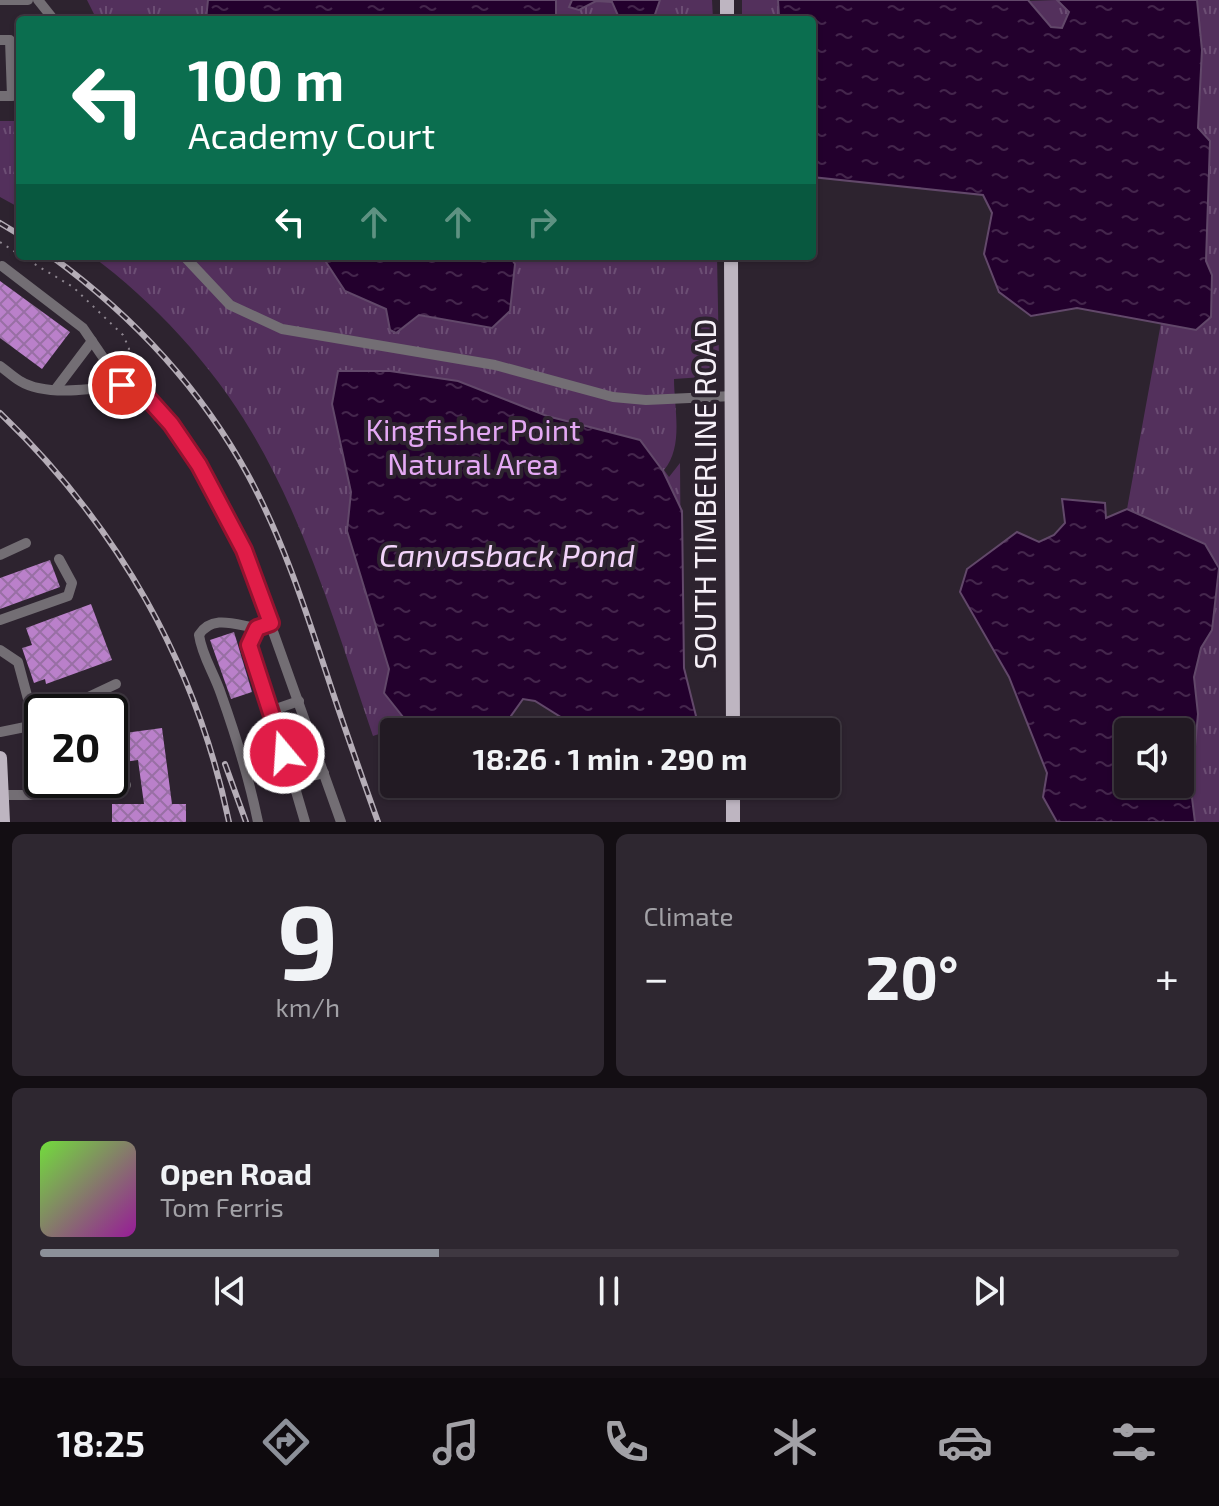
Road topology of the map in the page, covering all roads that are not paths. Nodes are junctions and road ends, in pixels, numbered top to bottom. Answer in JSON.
{"nodes":[{"id":1,"x":0,"y":0,"type":"edge"},
{"id":2,"x":28,"y":0,"type":"edge"},
{"id":3,"x":0,"y":40,"type":"edge"},
{"id":4,"x":0,"y":96,"type":"edge"},
{"id":5,"x":16,"y":96,"type":"edge"},
{"id":6,"x":188,"y":260,"type":"edge"},
{"id":7,"x":731,"y":260,"type":"edge"},
{"id":8,"x":2,"y":266,"type":"edge"},
{"id":9,"x":92,"y":341,"type":"junction"},
{"id":10,"x":0,"y":366,"type":"edge"},
{"id":11,"x":122,"y":385,"type":"junction"},
{"id":12,"x":55,"y":390,"type":"junction"},
{"id":13,"x":733,"y":396,"type":"junction"},
{"id":14,"x":26,"y":543,"type":"dead end"},
{"id":15,"x":0,"y":555,"type":"edge"},
{"id":16,"x":59,"y":559,"type":"dead end"},
{"id":17,"x":0,"y":620,"type":"edge"},
{"id":18,"x":271,"y":623,"type":"junction"},
{"id":19,"x":257,"y":628,"type":"junction"},
{"id":20,"x":0,"y":650,"type":"edge"},
{"id":21,"x":116,"y":684,"type":"dead end"},
{"id":22,"x":29,"y":694,"type":"edge"},
{"id":23,"x":95,"y":694,"type":"edge"},
{"id":24,"x":299,"y":701,"type":"junction"},
{"id":25,"x":270,"y":711,"type":"junction"},
{"id":26,"x":733,"y":718,"type":"edge"},
{"id":27,"x":24,"y":727,"type":"edge"},
{"id":28,"x":0,"y":732,"type":"edge"},
{"id":29,"x":0,"y":758,"type":"edge"},
{"id":30,"x":324,"y":773,"type":"junction"},
{"id":31,"x":293,"y":781,"type":"junction"},
{"id":32,"x":3,"y":795,"type":"junction"},
{"id":33,"x":24,"y":795,"type":"edge"},
{"id":34,"x":733,"y":798,"type":"edge"},
{"id":35,"x":3,"y":822,"type":"edge"},
{"id":36,"x":258,"y":822,"type":"edge"},
{"id":37,"x":305,"y":822,"type":"edge"},
{"id":38,"x":341,"y":822,"type":"edge"},
{"id":39,"x":733,"y":822,"type":"edge"}],
"edges":[{"from":1,"to":2,"type":"street"},
{"from":3,"to":5,"type":"street"},
{"from":4,"to":5,"type":"street"},
{"from":6,"to":13,"type":"street"},
{"from":7,"to":13,"type":"main road","name":"SOUTH TIMBERLINE ROAD"},
{"from":8,"to":9,"type":"street"},
{"from":9,"to":11,"type":"street"},
{"from":9,"to":12,"type":"street"},
{"from":10,"to":12,"type":"street"},
{"from":11,"to":12,"type":"street"},
{"from":11,"to":18,"type":"street"},
{"from":13,"to":26,"type":"main road","name":"SOUTH TIMBERLINE ROAD"},
{"from":14,"to":15,"type":"street"},
{"from":16,"to":17,"type":"street"},
{"from":18,"to":19,"type":"street"},
{"from":18,"to":24,"type":"street"},
{"from":19,"to":25,"type":"street"},
{"from":19,"to":36,"type":"street"},
{"from":20,"to":22,"type":"street"},
{"from":21,"to":23,"type":"street"},
{"from":24,"to":25,"type":"street"},
{"from":24,"to":30,"type":"street"},
{"from":25,"to":31,"type":"street"},
{"from":27,"to":28,"type":"street"},
{"from":29,"to":32,"type":"main road"},
{"from":30,"to":31,"type":"street"},
{"from":30,"to":38,"type":"street"},
{"from":31,"to":37,"type":"street"},
{"from":32,"to":33,"type":"street"},
{"from":32,"to":35,"type":"main road"},
{"from":34,"to":39,"type":"main road"}]}
